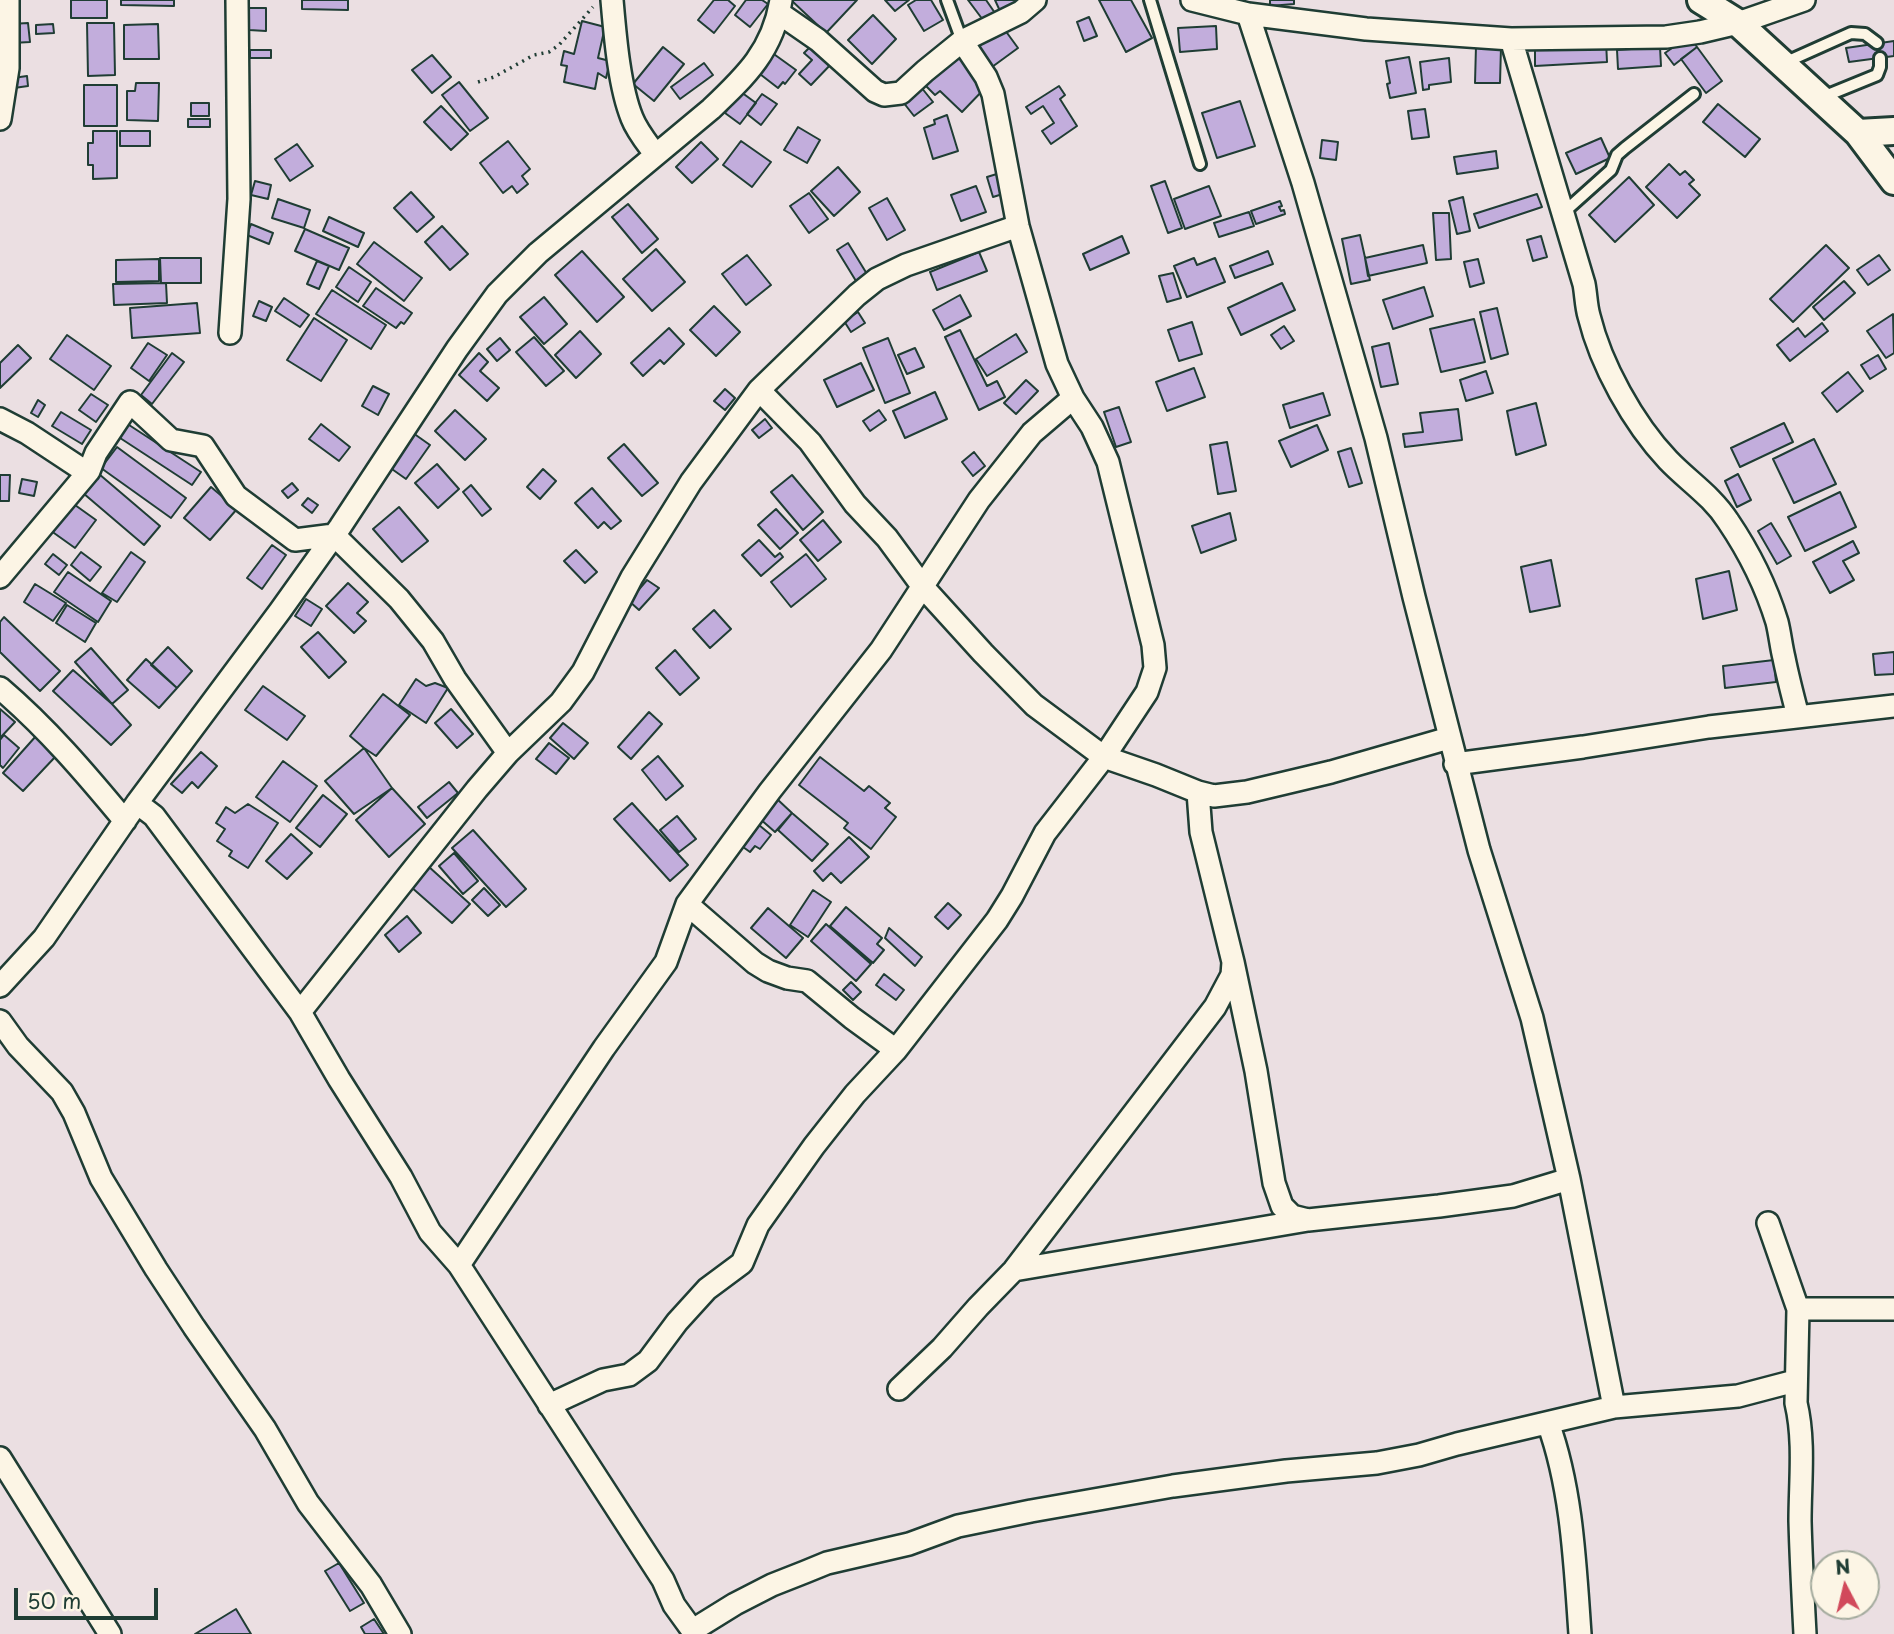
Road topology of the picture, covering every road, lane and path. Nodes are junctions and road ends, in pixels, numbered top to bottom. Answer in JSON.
{"nodes":[{"id":1,"x":8,"y":0,"type":"edge"},
{"id":2,"x":237,"y":0,"type":"edge"},
{"id":3,"x":599,"y":0,"type":"edge"},
{"id":4,"x":612,"y":0,"type":"edge"},
{"id":5,"x":947,"y":0,"type":"edge"},
{"id":6,"x":1035,"y":0,"type":"edge"},
{"id":7,"x":1150,"y":0,"type":"edge"},
{"id":8,"x":1192,"y":0,"type":"edge"},
{"id":9,"x":1701,"y":0,"type":"edge"},
{"id":10,"x":1804,"y":0,"type":"edge"},
{"id":11,"x":780,"y":7,"type":"edge"},
{"id":12,"x":1248,"y":14,"type":"junction"},
{"id":13,"x":1738,"y":23,"type":"junction"},
{"id":14,"x":1511,"y":39,"type":"junction"},
{"id":15,"x":962,"y":41,"type":"junction"},
{"id":16,"x":1877,"y":43,"type":"dead end"},
{"id":17,"x":1880,"y":58,"type":"dead end"},
{"id":18,"x":1783,"y":64,"type":"junction"},
{"id":19,"x":478,"y":82,"type":"dead end"},
{"id":20,"x":1694,"y":94,"type":"dead end"},
{"id":21,"x":1820,"y":98,"type":"junction"},
{"id":22,"x":0,"y":119,"type":"edge"},
{"id":23,"x":1894,"y":131,"type":"edge"},
{"id":24,"x":1858,"y":133,"type":"junction"},
{"id":25,"x":654,"y":155,"type":"junction"},
{"id":26,"x":1200,"y":164,"type":"dead end"},
{"id":27,"x":1894,"y":181,"type":"edge"},
{"id":28,"x":1563,"y":212,"type":"junction"},
{"id":29,"x":1018,"y":226,"type":"junction"},
{"id":30,"x":230,"y":333,"type":"dead end"},
{"id":31,"x":758,"y":390,"type":"junction"},
{"id":32,"x":1073,"y":398,"type":"junction"},
{"id":33,"x":0,"y":419,"type":"edge"},
{"id":34,"x":89,"y":471,"type":"junction"},
{"id":35,"x":334,"y":535,"type":"junction"},
{"id":36,"x":0,"y":578,"type":"edge"},
{"id":37,"x":923,"y":587,"type":"junction"},
{"id":38,"x":0,"y":688,"type":"edge"},
{"id":39,"x":1894,"y":706,"type":"edge"},
{"id":40,"x":1798,"y":716,"type":"junction"},
{"id":41,"x":1449,"y":738,"type":"junction"},
{"id":42,"x":508,"y":753,"type":"junction"},
{"id":43,"x":1104,"y":757,"type":"junction"},
{"id":44,"x":1455,"y":764,"type":"junction"},
{"id":45,"x":1198,"y":792,"type":"junction"},
{"id":46,"x":131,"y":812,"type":"junction"},
{"id":47,"x":687,"y":904,"type":"junction"},
{"id":48,"x":1233,"y":962,"type":"junction"},
{"id":49,"x":0,"y":986,"type":"edge"},
{"id":50,"x":300,"y":1012,"type":"junction"},
{"id":51,"x":0,"y":1021,"type":"edge"},
{"id":52,"x":896,"y":1050,"type":"junction"},
{"id":53,"x":1569,"y":1179,"type":"junction"},
{"id":54,"x":1308,"y":1220,"type":"junction"},
{"id":55,"x":1768,"y":1223,"type":"dead end"},
{"id":56,"x":459,"y":1265,"type":"junction"},
{"id":57,"x":1014,"y":1270,"type":"junction"},
{"id":58,"x":1894,"y":1308,"type":"edge"},
{"id":59,"x":1798,"y":1309,"type":"junction"},
{"id":60,"x":1796,"y":1381,"type":"junction"},
{"id":61,"x":899,"y":1390,"type":"dead end"},
{"id":62,"x":549,"y":1405,"type":"junction"},
{"id":63,"x":1614,"y":1406,"type":"junction"},
{"id":64,"x":1548,"y":1423,"type":"junction"},
{"id":65,"x":0,"y":1458,"type":"edge"},
{"id":66,"x":694,"y":1632,"type":"edge"},
{"id":67,"x":110,"y":1634,"type":"edge"},
{"id":68,"x":400,"y":1634,"type":"edge"},
{"id":69,"x":1580,"y":1634,"type":"edge"},
{"id":70,"x":1805,"y":1634,"type":"edge"}],
"edges":[{"from":1,"to":22,"type":"street"},
{"from":2,"to":30,"type":"street"},
{"from":3,"to":19,"type":"path"},
{"from":4,"to":25,"type":"street"},
{"from":5,"to":15,"type":"lane"},
{"from":6,"to":15,"type":"street"},
{"from":7,"to":26,"type":"lane"},
{"from":8,"to":12,"type":"street"},
{"from":9,"to":13,"type":"street"},
{"from":10,"to":13,"type":"street"},
{"from":11,"to":15,"type":"street"},
{"from":11,"to":25,"type":"street"},
{"from":12,"to":14,"type":"street"},
{"from":12,"to":41,"type":"street"},
{"from":13,"to":14,"type":"street"},
{"from":13,"to":18,"type":"street"},
{"from":14,"to":28,"type":"street"},
{"from":15,"to":29,"type":"street"},
{"from":16,"to":18,"type":"lane"},
{"from":17,"to":21,"type":"lane"},
{"from":18,"to":21,"type":"street"},
{"from":20,"to":28,"type":"lane"},
{"from":21,"to":24,"type":"street"},
{"from":23,"to":24,"type":"street"},
{"from":24,"to":27,"type":"street"},
{"from":25,"to":35,"type":"street"},
{"from":28,"to":40,"type":"street"},
{"from":29,"to":31,"type":"street"},
{"from":29,"to":32,"type":"street"},
{"from":31,"to":37,"type":"street"},
{"from":31,"to":42,"type":"street"},
{"from":32,"to":37,"type":"street"},
{"from":32,"to":43,"type":"street"},
{"from":33,"to":34,"type":"street"},
{"from":34,"to":35,"type":"street"},
{"from":34,"to":36,"type":"street"},
{"from":35,"to":42,"type":"street"},
{"from":35,"to":46,"type":"street"},
{"from":37,"to":43,"type":"street"},
{"from":37,"to":47,"type":"street"},
{"from":38,"to":46,"type":"street"},
{"from":39,"to":40,"type":"street"},
{"from":40,"to":44,"type":"street"},
{"from":41,"to":44,"type":"street"},
{"from":41,"to":45,"type":"street"},
{"from":42,"to":50,"type":"street"},
{"from":43,"to":45,"type":"street"},
{"from":43,"to":52,"type":"street"},
{"from":44,"to":53,"type":"street"},
{"from":45,"to":48,"type":"street"},
{"from":46,"to":49,"type":"street"},
{"from":46,"to":50,"type":"street"},
{"from":47,"to":52,"type":"street"},
{"from":47,"to":56,"type":"street"},
{"from":48,"to":54,"type":"street"},
{"from":48,"to":57,"type":"street"},
{"from":50,"to":56,"type":"street"},
{"from":51,"to":68,"type":"street"},
{"from":52,"to":62,"type":"street"},
{"from":53,"to":54,"type":"street"},
{"from":53,"to":63,"type":"street"},
{"from":54,"to":57,"type":"street"},
{"from":55,"to":59,"type":"street"},
{"from":56,"to":62,"type":"street"},
{"from":57,"to":61,"type":"street"},
{"from":58,"to":59,"type":"street"},
{"from":59,"to":60,"type":"street"},
{"from":60,"to":63,"type":"street"},
{"from":60,"to":70,"type":"street"},
{"from":62,"to":66,"type":"street"},
{"from":63,"to":64,"type":"street"},
{"from":64,"to":66,"type":"street"},
{"from":64,"to":69,"type":"street"},
{"from":65,"to":67,"type":"street"}]}
